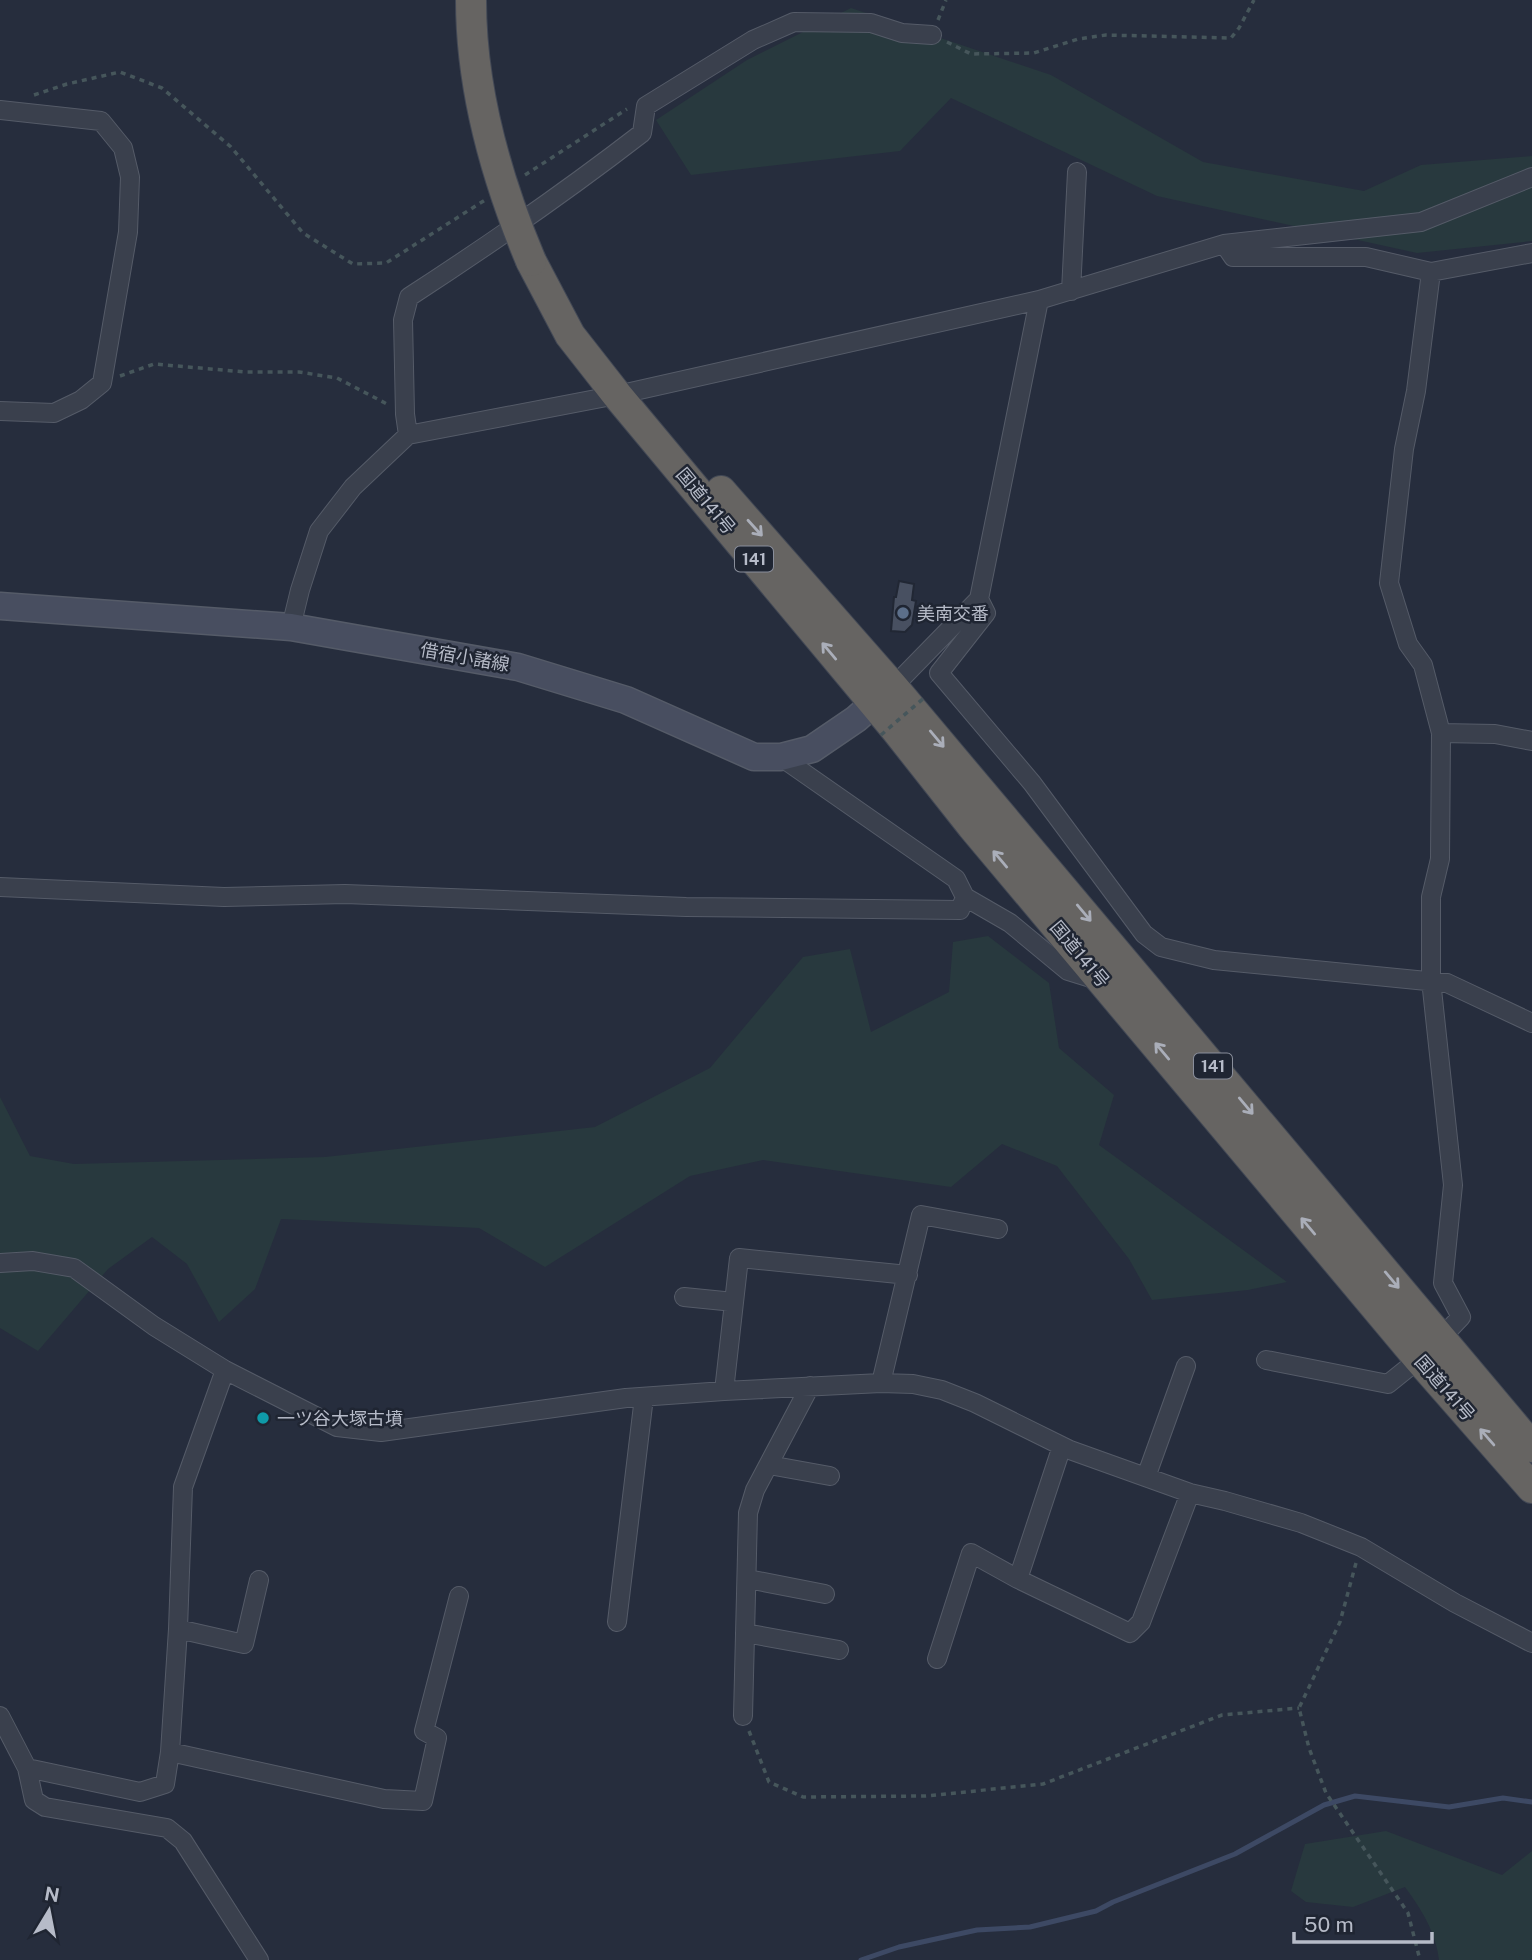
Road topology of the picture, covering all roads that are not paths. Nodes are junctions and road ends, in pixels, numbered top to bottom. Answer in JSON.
{"nodes":[{"id":1,"x":471,"y":0,"type":"edge"},
{"id":2,"x":932,"y":35,"type":"road end"},
{"id":3,"x":0,"y":110,"type":"edge"},
{"id":4,"x":1077,"y":172,"type":"dead end"},
{"id":5,"x":1532,"y":177,"type":"edge"},
{"id":6,"x":1224,"y":244,"type":"junction"},
{"id":7,"x":1532,"y":253,"type":"edge"},
{"id":8,"x":1431,"y":272,"type":"junction"},
{"id":9,"x":1071,"y":291,"type":"junction"},
{"id":10,"x":1039,"y":300,"type":"junction"},
{"id":11,"x":626,"y":405,"type":"junction"},
{"id":12,"x":0,"y":411,"type":"edge"},
{"id":13,"x":408,"y":435,"type":"junction"},
{"id":14,"x":979,"y":599,"type":"junction"},
{"id":15,"x":0,"y":606,"type":"edge"},
{"id":16,"x":292,"y":627,"type":"junction"},
{"id":17,"x":883,"y":695,"type":"junction"},
{"id":18,"x":1441,"y":733,"type":"junction"},
{"id":19,"x":1532,"y":741,"type":"edge"},
{"id":20,"x":781,"y":757,"type":"junction"},
{"id":21,"x":0,"y":887,"type":"edge"},
{"id":22,"x":965,"y":897,"type":"junction"},
{"id":23,"x":1431,"y":980,"type":"junction"},
{"id":24,"x":1103,"y":982,"type":"junction"},
{"id":25,"x":1532,"y":1023,"type":"edge"},
{"id":26,"x":998,"y":1229,"type":"dead end"},
{"id":27,"x":0,"y":1263,"type":"edge"},
{"id":28,"x":908,"y":1275,"type":"junction"},
{"id":29,"x":684,"y":1297,"type":"dead end"},
{"id":30,"x":734,"y":1302,"type":"junction"},
{"id":31,"x":1441,"y":1338,"type":"junction"},
{"id":32,"x":1419,"y":1359,"type":"junction"},
{"id":33,"x":1265,"y":1360,"type":"dead end"},
{"id":34,"x":1186,"y":1366,"type":"dead end"},
{"id":35,"x":225,"y":1370,"type":"junction"},
{"id":36,"x":881,"y":1383,"type":"junction"},
{"id":37,"x":810,"y":1387,"type":"junction"},
{"id":38,"x":724,"y":1391,"type":"junction"},
{"id":39,"x":644,"y":1398,"type":"junction"},
{"id":40,"x":1062,"y":1446,"type":"junction"},
{"id":41,"x":1532,"y":1447,"type":"edge"},
{"id":42,"x":769,"y":1465,"type":"junction"},
{"id":43,"x":830,"y":1476,"type":"dead end"},
{"id":44,"x":1146,"y":1477,"type":"junction"},
{"id":45,"x":1530,"y":1482,"type":"edge"},
{"id":46,"x":1190,"y":1493,"type":"junction"},
{"id":47,"x":748,"y":1579,"type":"junction"},
{"id":48,"x":1018,"y":1579,"type":"junction"},
{"id":49,"x":258,"y":1580,"type":"dead end"},
{"id":50,"x":825,"y":1594,"type":"dead end"},
{"id":51,"x":459,"y":1597,"type":"dead end"},
{"id":52,"x":617,"y":1622,"type":"dead end"},
{"id":53,"x":178,"y":1629,"type":"junction"},
{"id":54,"x":745,"y":1633,"type":"junction"},
{"id":55,"x":1532,"y":1643,"type":"edge"},
{"id":56,"x":839,"y":1650,"type":"dead end"},
{"id":57,"x":937,"y":1659,"type":"dead end"},
{"id":58,"x":743,"y":1716,"type":"road end"},
{"id":59,"x":0,"y":1717,"type":"edge"},
{"id":60,"x":170,"y":1752,"type":"junction"},
{"id":61,"x":27,"y":1768,"type":"junction"},
{"id":62,"x":259,"y":1960,"type":"edge"}],
"edges":[{"from":1,"to":11,"type":"highway","name":"国道141号","number":"141","bridge":true},
{"from":2,"to":13,"type":"street"},
{"from":3,"to":12,"type":"street"},
{"from":4,"to":9,"type":"street"},
{"from":5,"to":6,"type":"street"},
{"from":6,"to":8,"type":"street"},
{"from":6,"to":9,"type":"street"},
{"from":7,"to":8,"type":"street"},
{"from":8,"to":18,"type":"street"},
{"from":9,"to":10,"type":"street"},
{"from":10,"to":11,"type":"street"},
{"from":10,"to":14,"type":"street"},
{"from":11,"to":13,"type":"street"},
{"from":11,"to":17,"type":"highway","name":"国道141号","number":"141"},
{"from":13,"to":16,"type":"street"},
{"from":14,"to":17,"type":"street"},
{"from":14,"to":23,"type":"street"},
{"from":15,"to":16,"type":"main road","name":"借宿小諸線"},
{"from":16,"to":20,"type":"main road","name":"借宿小諸線"},
{"from":17,"to":20,"type":"main road","name":"借宿小諸線"},
{"from":24,"to":17,"type":"highway","name":"国道141号","number":"141","one_way":true},
{"from":17,"to":31,"type":"highway","name":"国道141号","number":"141","one_way":true},
{"from":18,"to":19,"type":"street"},
{"from":18,"to":23,"type":"street"},
{"from":20,"to":22,"type":"street"},
{"from":21,"to":22,"type":"street"},
{"from":22,"to":24,"type":"street"},
{"from":23,"to":25,"type":"street"},
{"from":23,"to":31,"type":"street"},
{"from":32,"to":24,"type":"highway","name":"国道141号","number":"141","one_way":true},
{"from":26,"to":28,"type":"street"},
{"from":27,"to":35,"type":"street"},
{"from":28,"to":30,"type":"street"},
{"from":28,"to":36,"type":"street"},
{"from":29,"to":30,"type":"street"},
{"from":30,"to":38,"type":"street"},
{"from":31,"to":41,"type":"highway","name":"国道141号","number":"141"},
{"from":32,"to":33,"type":"street"},
{"from":45,"to":32,"type":"highway","name":"国道141号","number":"141","one_way":true},
{"from":34,"to":44,"type":"street"},
{"from":35,"to":39,"type":"street"},
{"from":35,"to":53,"type":"street"},
{"from":36,"to":37,"type":"street"},
{"from":36,"to":40,"type":"street"},
{"from":37,"to":38,"type":"street"},
{"from":37,"to":42,"type":"street"},
{"from":38,"to":39,"type":"street"},
{"from":39,"to":52,"type":"street"},
{"from":40,"to":44,"type":"street"},
{"from":40,"to":48,"type":"street"},
{"from":42,"to":43,"type":"street"},
{"from":42,"to":47,"type":"street"},
{"from":44,"to":46,"type":"street"},
{"from":46,"to":48,"type":"street"},
{"from":46,"to":55,"type":"street"},
{"from":47,"to":50,"type":"street"},
{"from":47,"to":54,"type":"street"},
{"from":48,"to":57,"type":"street"},
{"from":49,"to":53,"type":"street"},
{"from":51,"to":60,"type":"street"},
{"from":53,"to":60,"type":"street"},
{"from":54,"to":56,"type":"street"},
{"from":54,"to":58,"type":"street"},
{"from":59,"to":61,"type":"street"},
{"from":60,"to":61,"type":"street"},
{"from":61,"to":62,"type":"street"}]}
